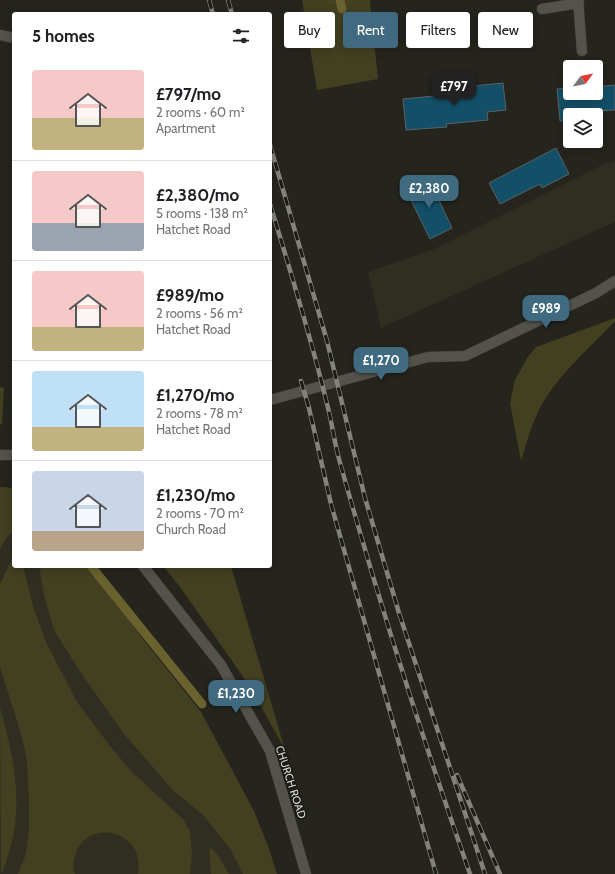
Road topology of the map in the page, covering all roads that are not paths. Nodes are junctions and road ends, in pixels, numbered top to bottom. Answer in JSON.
{"nodes":[{"id":1,"x":579,"y":1,"type":"edge"},
{"id":2,"x":542,"y":8,"type":"dead end"},
{"id":3,"x":0,"y":35,"type":"edge"},
{"id":4,"x":12,"y":38,"type":"edge"},
{"id":5,"x":582,"y":51,"type":"dead end"},
{"id":6,"x":615,"y":281,"type":"edge"},
{"id":7,"x":272,"y":399,"type":"edge"},
{"id":8,"x":0,"y":455,"type":"edge"},
{"id":9,"x":12,"y":455,"type":"edge"},
{"id":10,"x":145,"y":568,"type":"edge"},
{"id":11,"x":306,"y":874,"type":"edge"}],
"edges":[{"from":1,"to":2,"type":"street"},
{"from":1,"to":5,"type":"street"},
{"from":3,"to":4,"type":"street"},
{"from":6,"to":7,"type":"street"},
{"from":8,"to":9,"type":"street"},
{"from":10,"to":11,"type":"street","name":"CHURCH ROAD"}]}
